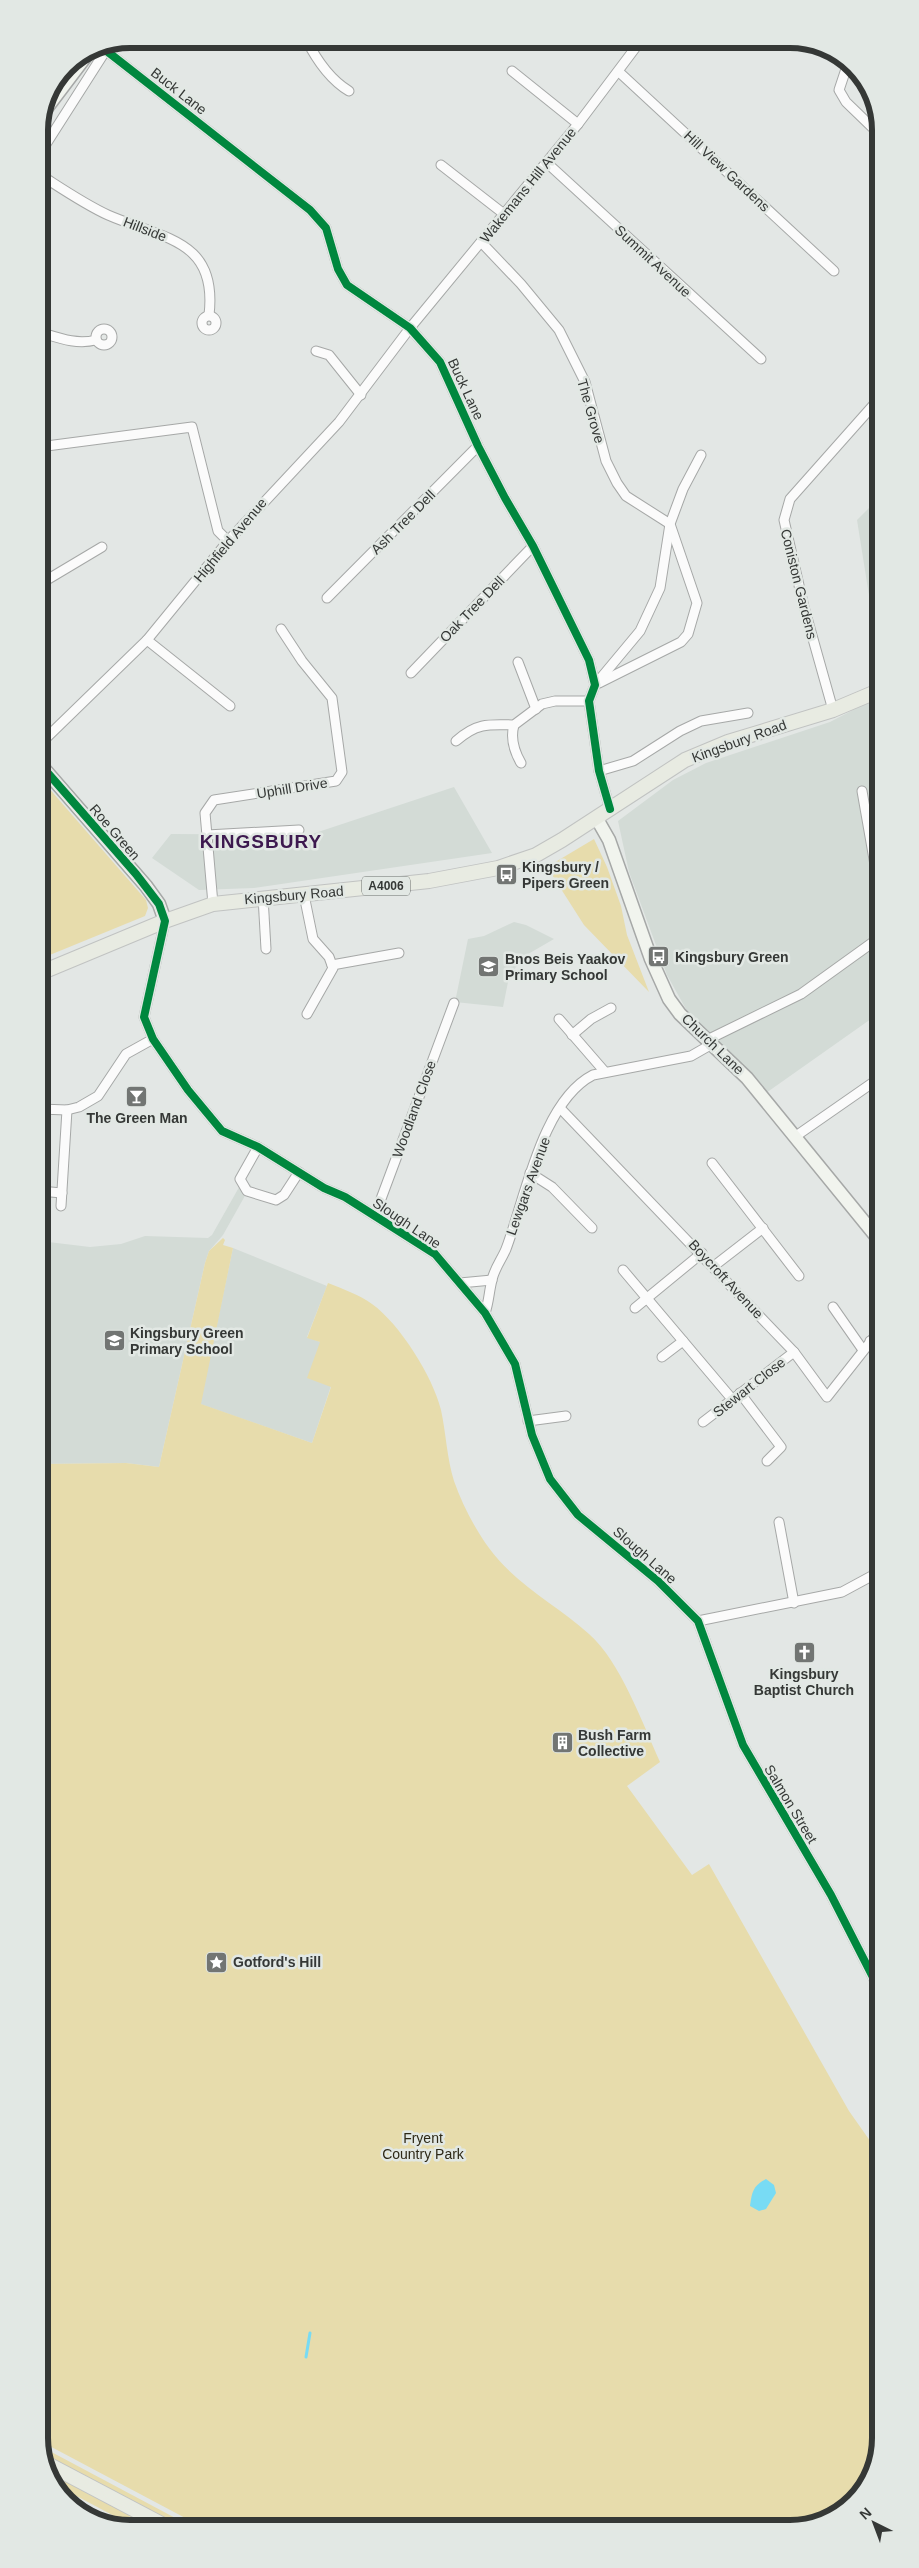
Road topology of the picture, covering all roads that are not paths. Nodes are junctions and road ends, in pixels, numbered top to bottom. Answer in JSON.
{"nodes":[{"id":1,"x":312,"y":48,"type":"edge"},
{"id":2,"x":636,"y":48,"type":"edge"},
{"id":3,"x":107,"y":51,"type":"edge"},
{"id":4,"x":98,"y":54,"type":"edge"},
{"id":5,"x":79,"y":65,"type":"edge"},
{"id":6,"x":512,"y":71,"type":"dead end"},
{"id":7,"x":845,"y":71,"type":"edge"},
{"id":8,"x":619,"y":72,"type":"junction"},
{"id":9,"x":349,"y":91,"type":"dead end"},
{"id":10,"x":53,"y":100,"type":"edge"},
{"id":11,"x":578,"y":124,"type":"junction"},
{"id":12,"x":872,"y":127,"type":"edge"},
{"id":13,"x":48,"y":140,"type":"edge"},
{"id":14,"x":546,"y":162,"type":"junction"},
{"id":15,"x":441,"y":165,"type":"dead end"},
{"id":16,"x":48,"y":179,"type":"edge"},
{"id":17,"x":504,"y":214,"type":"junction"},
{"id":18,"x":481,"y":242,"type":"junction"},
{"id":19,"x":834,"y":271,"type":"dead end"},
{"id":20,"x":209,"y":315,"type":"dead end"},
{"id":21,"x":410,"y":328,"type":"junction"},
{"id":22,"x":48,"y":335,"type":"edge"},
{"id":23,"x":96,"y":340,"type":"dead end"},
{"id":24,"x":316,"y":351,"type":"dead end"},
{"id":25,"x":761,"y":359,"type":"dead end"},
{"id":26,"x":361,"y":395,"type":"junction"},
{"id":27,"x":872,"y":407,"type":"edge"},
{"id":28,"x":48,"y":446,"type":"edge"},
{"id":29,"x":478,"y":446,"type":"junction"},
{"id":30,"x":701,"y":455,"type":"dead end"},
{"id":31,"x":670,"y":524,"type":"junction"},
{"id":32,"x":228,"y":541,"type":"junction"},
{"id":33,"x":533,"y":546,"type":"junction"},
{"id":34,"x":102,"y":547,"type":"dead end"},
{"id":35,"x":48,"y":579,"type":"edge"},
{"id":36,"x":328,"y":598,"type":"dead end"},
{"id":37,"x":281,"y":629,"type":"dead end"},
{"id":38,"x":147,"y":640,"type":"junction"},
{"id":39,"x":518,"y":662,"type":"dead end"},
{"id":40,"x":411,"y":672,"type":"dead end"},
{"id":41,"x":595,"y":686,"type":"junction"},
{"id":42,"x":872,"y":694,"type":"edge"},
{"id":43,"x":589,"y":701,"type":"junction"},
{"id":44,"x":230,"y":706,"type":"dead end"},
{"id":45,"x":536,"y":709,"type":"junction"},
{"id":46,"x":833,"y":710,"type":"junction"},
{"id":47,"x":748,"y":713,"type":"dead end"},
{"id":48,"x":514,"y":725,"type":"junction"},
{"id":49,"x":48,"y":736,"type":"edge"},
{"id":50,"x":456,"y":741,"type":"dead end"},
{"id":51,"x":521,"y":763,"type":"dead end"},
{"id":52,"x":599,"y":771,"type":"junction"},
{"id":53,"x":48,"y":773,"type":"edge"},
{"id":54,"x":862,"y":791,"type":"dead end"},
{"id":55,"x":610,"y":810,"type":"junction"},
{"id":56,"x":597,"y":819,"type":"junction"},
{"id":57,"x":300,"y":830,"type":"dead end"},
{"id":58,"x":207,"y":835,"type":"junction"},
{"id":59,"x":872,"y":848,"type":"edge"},
{"id":60,"x":304,"y":895,"type":"junction"},
{"id":61,"x":263,"y":897,"type":"junction"},
{"id":62,"x":213,"y":904,"type":"junction"},
{"id":63,"x":165,"y":921,"type":"junction"},
{"id":64,"x":872,"y":943,"type":"edge"},
{"id":65,"x":266,"y":949,"type":"dead end"},
{"id":66,"x":399,"y":953,"type":"dead end"},
{"id":67,"x":332,"y":965,"type":"junction"},
{"id":68,"x":48,"y":970,"type":"edge"},
{"id":69,"x":454,"y":1003,"type":"dead end"},
{"id":70,"x":611,"y":1008,"type":"dead end"},
{"id":71,"x":307,"y":1014,"type":"dead end"},
{"id":72,"x":559,"y":1020,"type":"dead end"},
{"id":73,"x":572,"y":1035,"type":"junction"},
{"id":74,"x":153,"y":1039,"type":"junction"},
{"id":75,"x":710,"y":1042,"type":"junction"},
{"id":76,"x":605,"y":1072,"type":"junction"},
{"id":77,"x":872,"y":1083,"type":"edge"},
{"id":78,"x":560,"y":1108,"type":"junction"},
{"id":79,"x":48,"y":1109,"type":"edge"},
{"id":80,"x":67,"y":1110,"type":"junction"},
{"id":81,"x":796,"y":1136,"type":"junction"},
{"id":82,"x":258,"y":1147,"type":"junction"},
{"id":83,"x":712,"y":1163,"type":"dead end"},
{"id":84,"x":300,"y":1172,"type":"junction"},
{"id":85,"x":530,"y":1173,"type":"junction"},
{"id":86,"x":48,"y":1191,"type":"edge"},
{"id":87,"x":62,"y":1193,"type":"junction"},
{"id":88,"x":62,"y":1206,"type":"dead end"},
{"id":89,"x":375,"y":1216,"type":"junction"},
{"id":90,"x":592,"y":1228,"type":"dead end"},
{"id":91,"x":762,"y":1228,"type":"junction"},
{"id":92,"x":872,"y":1231,"type":"edge"},
{"id":93,"x":702,"y":1253,"type":"junction"},
{"id":94,"x":714,"y":1266,"type":"junction"},
{"id":95,"x":623,"y":1270,"type":"dead end"},
{"id":96,"x":800,"y":1276,"type":"dead end"},
{"id":97,"x":492,"y":1280,"type":"junction"},
{"id":98,"x":460,"y":1283,"type":"junction"},
{"id":99,"x":647,"y":1298,"type":"junction"},
{"id":100,"x":833,"y":1307,"type":"dead end"},
{"id":101,"x":635,"y":1308,"type":"dead end"},
{"id":102,"x":485,"y":1313,"type":"junction"},
{"id":103,"x":683,"y":1341,"type":"junction"},
{"id":104,"x":870,"y":1341,"type":"joint"},
{"id":105,"x":872,"y":1344,"type":"edge"},
{"id":106,"x":863,"y":1350,"type":"junction"},
{"id":107,"x":794,"y":1352,"type":"junction"},
{"id":108,"x":662,"y":1357,"type":"dead end"},
{"id":109,"x":740,"y":1393,"type":"junction"},
{"id":110,"x":732,"y":1399,"type":"junction"},
{"id":111,"x":566,"y":1416,"type":"dead end"},
{"id":112,"x":528,"y":1421,"type":"junction"},
{"id":113,"x":703,"y":1422,"type":"dead end"},
{"id":114,"x":767,"y":1461,"type":"dead end"},
{"id":115,"x":780,"y":1522,"type":"dead end"},
{"id":116,"x":872,"y":1576,"type":"edge"},
{"id":117,"x":794,"y":1603,"type":"junction"},
{"id":118,"x":698,"y":1621,"type":"junction"},
{"id":119,"x":872,"y":1975,"type":"edge"},
{"id":120,"x":53,"y":2467,"type":"edge"},
{"id":121,"x":154,"y":2520,"type":"edge"}],
"edges":[{"from":1,"to":9,"type":"street"},
{"from":2,"to":8,"type":"street","name":"Wakemans Hill Avenue"},
{"from":3,"to":21,"type":"street","name":"Buck Lane"},
{"from":4,"to":13,"type":"street"},
{"from":5,"to":10,"type":"main road"},
{"from":6,"to":11,"type":"street"},
{"from":7,"to":12,"type":"street"},
{"from":8,"to":11,"type":"street","name":"Wakemans Hill Avenue"},
{"from":8,"to":19,"type":"street","name":"Hill View Gardens"},
{"from":11,"to":14,"type":"street","name":"Wakemans Hill Avenue"},
{"from":14,"to":17,"type":"street","name":"Wakemans Hill Avenue"},
{"from":14,"to":25,"type":"street","name":"Summit Avenue"},
{"from":15,"to":17,"type":"street"},
{"from":16,"to":20,"type":"street","name":"Hillside"},
{"from":17,"to":18,"type":"street","name":"Wakemans Hill Avenue"},
{"from":18,"to":21,"type":"street","name":"Wakemans Hill Avenue"},
{"from":18,"to":31,"type":"street","name":"The Grove"},
{"from":21,"to":26,"type":"street","name":"Highfield Avenue"},
{"from":21,"to":29,"type":"street","name":"Buck Lane"},
{"from":22,"to":23,"type":"street"},
{"from":24,"to":26,"type":"street"},
{"from":26,"to":32,"type":"street","name":"Highfield Avenue"},
{"from":27,"to":46,"type":"street","name":"Coniston Gardens"},
{"from":28,"to":32,"type":"street"},
{"from":29,"to":33,"type":"street","name":"Buck Lane"},
{"from":29,"to":36,"type":"street","name":"Ash Tree Dell"},
{"from":30,"to":31,"type":"street"},
{"from":31,"to":41,"type":"street"},
{"from":31,"to":41,"type":"street"},
{"from":32,"to":38,"type":"street","name":"Highfield Avenue"},
{"from":33,"to":40,"type":"street","name":"Oak Tree Dell"},
{"from":33,"to":41,"type":"street","name":"Buck Lane"},
{"from":34,"to":35,"type":"street"},
{"from":37,"to":58,"type":"street","name":"Uphill Drive"},
{"from":38,"to":44,"type":"street"},
{"from":38,"to":49,"type":"street","name":"Highfield Avenue"},
{"from":39,"to":45,"type":"street"},
{"from":41,"to":43,"type":"street"},
{"from":42,"to":46,"type":"main road","name":"Kingsbury Road","number":"A4006"},
{"from":43,"to":45,"type":"street"},
{"from":43,"to":52,"type":"street"},
{"from":45,"to":48,"type":"street"},
{"from":46,"to":55,"type":"main road","name":"Kingsbury Road","number":"A4006"},
{"from":47,"to":52,"type":"street"},
{"from":48,"to":50,"type":"street"},
{"from":48,"to":51,"type":"street"},
{"from":52,"to":55,"type":"street"},
{"from":53,"to":63,"type":"main road","name":"Roe Green"},
{"from":54,"to":59,"type":"street"},
{"from":55,"to":56,"type":"main road","name":"Kingsbury Road","number":"A4006"},
{"from":56,"to":60,"type":"main road","name":"Kingsbury Road","number":"A4006"},
{"from":56,"to":75,"type":"main road","name":"Church Lane"},
{"from":57,"to":58,"type":"street"},
{"from":58,"to":62,"type":"street","name":"Uphill Drive"},
{"from":60,"to":61,"type":"main road","name":"Kingsbury Road","number":"A4006"},
{"from":60,"to":67,"type":"street"},
{"from":61,"to":62,"type":"main road","name":"Kingsbury Road","number":"A4006"},
{"from":61,"to":65,"type":"street"},
{"from":62,"to":63,"type":"main road","name":"Kingsbury Road","number":"A4006"},
{"from":63,"to":68,"type":"main road","name":"Kingsbury Road","number":"A4006"},
{"from":63,"to":74,"type":"street","name":"Slough Lane"},
{"from":64,"to":75,"type":"street","name":"Lewgars Avenue"},
{"from":66,"to":67,"type":"street"},
{"from":67,"to":71,"type":"street"},
{"from":69,"to":89,"type":"street","name":"Woodland Close"},
{"from":70,"to":73,"type":"street"},
{"from":72,"to":73,"type":"street"},
{"from":73,"to":76,"type":"street"},
{"from":74,"to":80,"type":"street"},
{"from":74,"to":82,"type":"street","name":"Slough Lane"},
{"from":75,"to":76,"type":"street","name":"Lewgars Avenue"},
{"from":75,"to":81,"type":"main road","name":"Church Lane"},
{"from":76,"to":78,"type":"street","name":"Lewgars Avenue"},
{"from":77,"to":81,"type":"street"},
{"from":78,"to":85,"type":"street","name":"Lewgars Avenue"},
{"from":78,"to":93,"type":"street","name":"Boycroft Avenue"},
{"from":79,"to":80,"type":"street"},
{"from":80,"to":87,"type":"street"},
{"from":81,"to":92,"type":"main road","name":"Church Lane"},
{"from":82,"to":84,"type":"street","name":"Slough Lane"},
{"from":82,"to":84,"type":"street"},
{"from":83,"to":91,"type":"street"},
{"from":84,"to":89,"type":"street","name":"Slough Lane"},
{"from":85,"to":90,"type":"street"},
{"from":85,"to":97,"type":"street","name":"Lewgars Avenue"},
{"from":86,"to":87,"type":"street"},
{"from":87,"to":88,"type":"street"},
{"from":89,"to":98,"type":"street","name":"Slough Lane"},
{"from":91,"to":94,"type":"street"},
{"from":91,"to":96,"type":"street"},
{"from":93,"to":94,"type":"street","name":"Boycroft Avenue"},
{"from":93,"to":99,"type":"street"},
{"from":94,"to":107,"type":"street","name":"Boycroft Avenue"},
{"from":95,"to":99,"type":"street"},
{"from":97,"to":98,"type":"street"},
{"from":97,"to":102,"type":"street","name":"Lewgars Avenue"},
{"from":98,"to":102,"type":"street","name":"Slough Lane"},
{"from":99,"to":101,"type":"street"},
{"from":99,"to":103,"type":"street"},
{"from":100,"to":106,"type":"street"},
{"from":102,"to":112,"type":"street","name":"Slough Lane"},
{"from":103,"to":108,"type":"street"},
{"from":103,"to":110,"type":"street"},
{"from":104,"to":105,"type":"street"},
{"from":104,"to":106,"type":"street","name":"Boycroft Avenue"},
{"from":106,"to":107,"type":"street","name":"Boycroft Avenue"},
{"from":107,"to":109,"type":"street","name":"Stewart Close"},
{"from":109,"to":110,"type":"street","name":"Stewart Close"},
{"from":109,"to":114,"type":"street"},
{"from":110,"to":113,"type":"street","name":"Stewart Close"},
{"from":111,"to":112,"type":"street"},
{"from":112,"to":118,"type":"street","name":"Slough Lane"},
{"from":115,"to":117,"type":"street"},
{"from":116,"to":117,"type":"street"},
{"from":117,"to":118,"type":"street"},
{"from":118,"to":119,"type":"street","name":"Salmon Street"},
{"from":120,"to":121,"type":"main road"}]}
